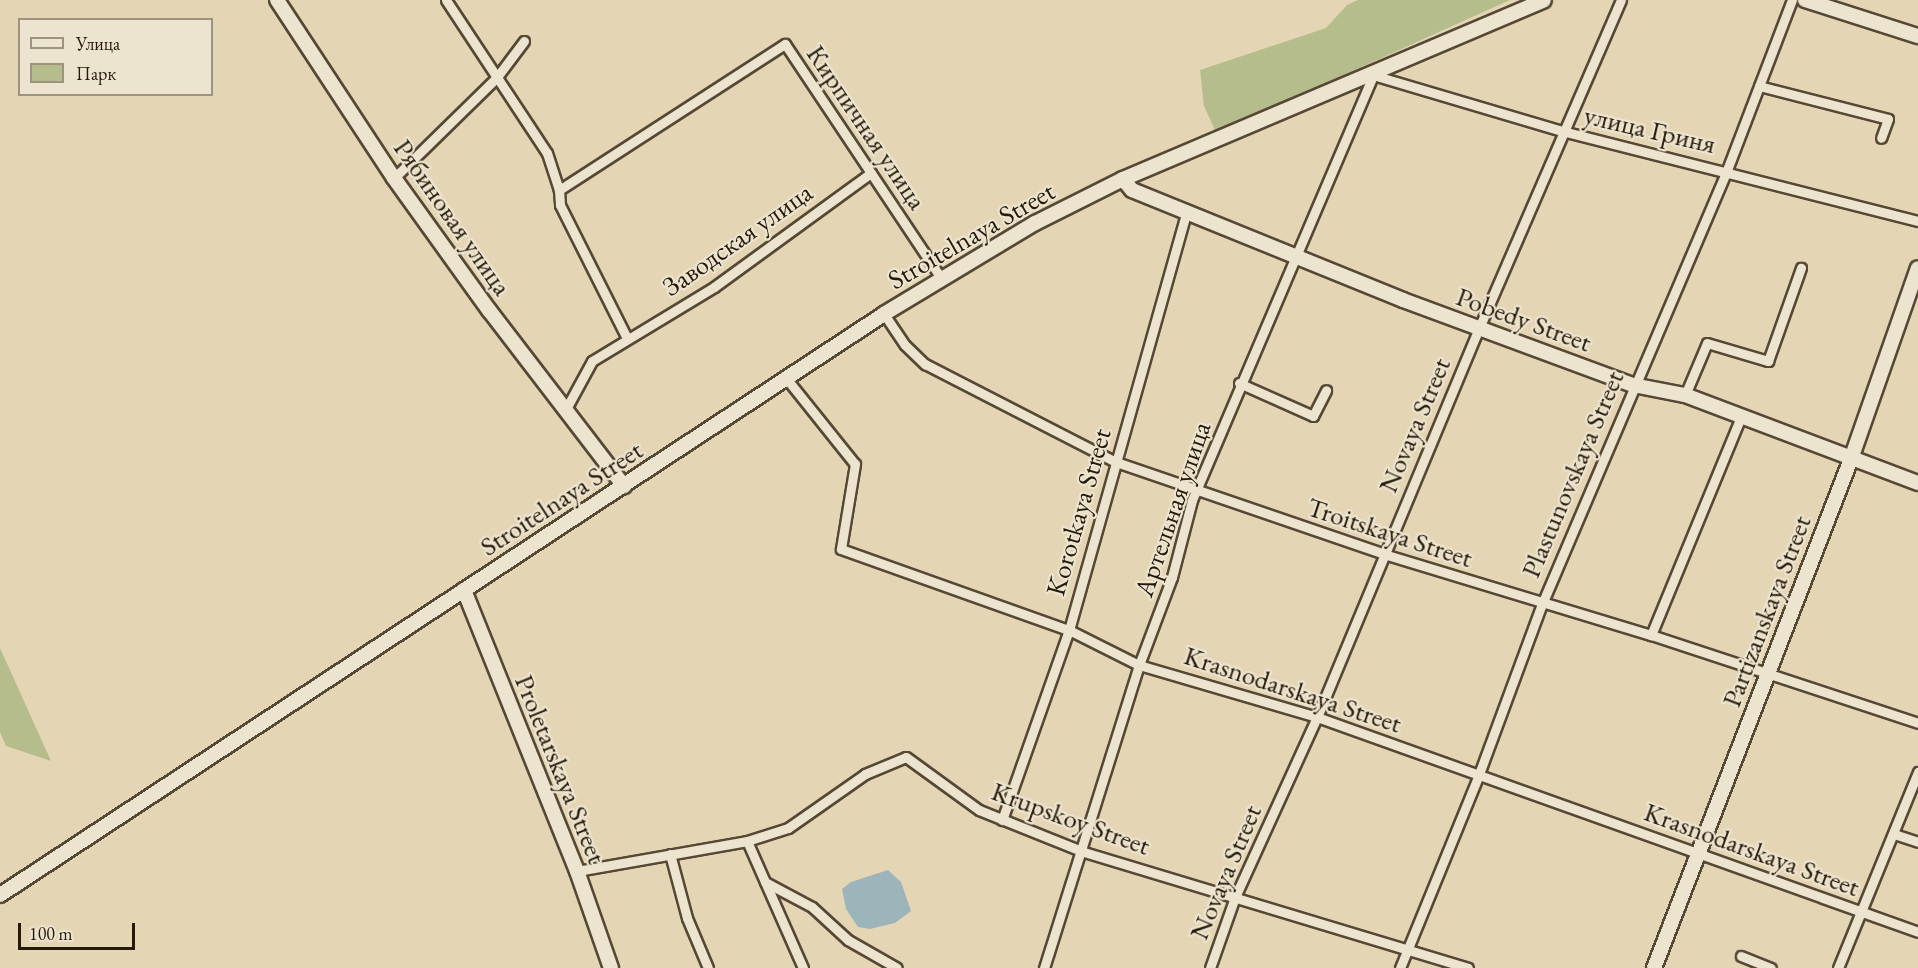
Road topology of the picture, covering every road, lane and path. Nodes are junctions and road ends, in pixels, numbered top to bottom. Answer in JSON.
{"nodes":[{"id":1,"x":277,"y":0,"type":"edge"},
{"id":2,"x":446,"y":0,"type":"edge"},
{"id":3,"x":1544,"y":0,"type":"edge"},
{"id":4,"x":1621,"y":0,"type":"edge"},
{"id":5,"x":1792,"y":0,"type":"edge"},
{"id":6,"x":1805,"y":0,"type":"edge"},
{"id":7,"x":1918,"y":36,"type":"edge"},
{"id":8,"x":524,"y":40,"type":"dead end"},
{"id":9,"x":1373,"y":75,"type":"junction"},
{"id":10,"x":497,"y":77,"type":"junction"},
{"id":11,"x":1759,"y":86,"type":"junction"},
{"id":12,"x":1566,"y":132,"type":"junction"},
{"id":13,"x":1881,"y":138,"type":"dead end"},
{"id":14,"x":1726,"y":170,"type":"junction"},
{"id":15,"x":870,"y":173,"type":"junction"},
{"id":16,"x":394,"y":178,"type":"junction"},
{"id":17,"x":1123,"y":179,"type":"junction"},
{"id":18,"x":559,"y":190,"type":"junction"},
{"id":19,"x":1186,"y":213,"type":"junction"},
{"id":20,"x":1918,"y":221,"type":"edge"},
{"id":21,"x":1294,"y":256,"type":"junction"},
{"id":22,"x":1801,"y":268,"type":"dead end"},
{"id":23,"x":1918,"y":268,"type":"edge"},
{"id":24,"x":942,"y":279,"type":"junction"},
{"id":25,"x":884,"y":314,"type":"junction"},
{"id":26,"x":1479,"y":328,"type":"junction"},
{"id":27,"x":627,"y":338,"type":"junction"},
{"id":28,"x":786,"y":378,"type":"junction"},
{"id":29,"x":1239,"y":383,"type":"junction"},
{"id":30,"x":1633,"y":385,"type":"junction"},
{"id":31,"x":1326,"y":390,"type":"dead end"},
{"id":32,"x":1685,"y":395,"type":"junction"},
{"id":33,"x":567,"y":407,"type":"junction"},
{"id":34,"x":1741,"y":417,"type":"junction"},
{"id":35,"x":1851,"y":459,"type":"junction"},
{"id":36,"x":1116,"y":462,"type":"junction"},
{"id":37,"x":1918,"y":483,"type":"edge"},
{"id":38,"x":624,"y":486,"type":"junction"},
{"id":39,"x":1199,"y":491,"type":"junction"},
{"id":40,"x":1384,"y":554,"type":"junction"},
{"id":41,"x":464,"y":590,"type":"junction"},
{"id":42,"x":1542,"y":604,"type":"junction"},
{"id":43,"x":1069,"y":630,"type":"junction"},
{"id":44,"x":1651,"y":635,"type":"junction"},
{"id":45,"x":1139,"y":664,"type":"junction"},
{"id":46,"x":1768,"y":673,"type":"junction"},
{"id":47,"x":1317,"y":717,"type":"junction"},
{"id":48,"x":1918,"y":723,"type":"edge"},
{"id":49,"x":1918,"y":772,"type":"edge"},
{"id":50,"x":1479,"y":774,"type":"junction"},
{"id":51,"x":1002,"y":820,"type":"junction"},
{"id":52,"x":1894,"y":834,"type":"junction"},
{"id":53,"x":747,"y":841,"type":"junction"},
{"id":54,"x":1918,"y":842,"type":"edge"},
{"id":55,"x":1084,"y":852,"type":"junction"},
{"id":56,"x":670,"y":854,"type":"junction"},
{"id":57,"x":1696,"y":854,"type":"junction"},
{"id":58,"x":577,"y":871,"type":"junction"},
{"id":59,"x":765,"y":882,"type":"junction"},
{"id":60,"x":0,"y":895,"type":"edge"},
{"id":61,"x":1235,"y":897,"type":"junction"},
{"id":62,"x":1863,"y":912,"type":"junction"},
{"id":63,"x":1918,"y":932,"type":"edge"},
{"id":64,"x":1407,"y":949,"type":"junction"},
{"id":65,"x":1741,"y":956,"type":"dead end"},
{"id":66,"x":611,"y":968,"type":"edge"},
{"id":67,"x":708,"y":968,"type":"edge"},
{"id":68,"x":802,"y":968,"type":"edge"},
{"id":69,"x":897,"y":968,"type":"edge"},
{"id":70,"x":1044,"y":968,"type":"edge"},
{"id":71,"x":1210,"y":968,"type":"edge"},
{"id":72,"x":1400,"y":968,"type":"edge"},
{"id":73,"x":1468,"y":968,"type":"edge"},
{"id":74,"x":1654,"y":968,"type":"edge"},
{"id":75,"x":1771,"y":968,"type":"edge"},
{"id":76,"x":1838,"y":968,"type":"edge"}],
"edges":[{"from":1,"to":16,"type":"street","name":"Рябиновая улица"},
{"from":2,"to":10,"type":"street"},
{"from":3,"to":9,"type":"street","name":"Stroitelnaya Street"},
{"from":4,"to":12,"type":"street","name":"Novaya Street"},
{"from":5,"to":11,"type":"street","name":"Plastunovskaya Street"},
{"from":6,"to":7,"type":"street"},
{"from":8,"to":10,"type":"street"},
{"from":9,"to":12,"type":"street","name":"улица Гриня"},
{"from":9,"to":17,"type":"street","name":"Stroitelnaya Street"},
{"from":9,"to":21,"type":"street","name":"Артельная улица"},
{"from":10,"to":16,"type":"street"},
{"from":10,"to":18,"type":"street"},
{"from":11,"to":13,"type":"street"},
{"from":11,"to":14,"type":"street","name":"Plastunovskaya Street"},
{"from":12,"to":14,"type":"street","name":"улица Гриня"},
{"from":12,"to":26,"type":"street","name":"Novaya Street"},
{"from":14,"to":20,"type":"street","name":"улица Гриня"},
{"from":14,"to":30,"type":"street","name":"Plastunovskaya Street"},
{"from":15,"to":18,"type":"street","name":"Кирпичная улица"},
{"from":15,"to":24,"type":"street","name":"Кирпичная улица"},
{"from":15,"to":27,"type":"street","name":"Заводская улица"},
{"from":16,"to":33,"type":"street","name":"Рябиновая улица"},
{"from":17,"to":19,"type":"street","name":"Pobedy Street"},
{"from":17,"to":24,"type":"street","name":"Stroitelnaya Street"},
{"from":18,"to":27,"type":"street"},
{"from":19,"to":21,"type":"street","name":"Pobedy Street"},
{"from":19,"to":36,"type":"street","name":"Korotkaya Street"},
{"from":21,"to":26,"type":"street","name":"Pobedy Street"},
{"from":21,"to":29,"type":"street","name":"Артельная улица"},
{"from":22,"to":32,"type":"street"},
{"from":23,"to":35,"type":"street","name":"Partizanskaya Street"},
{"from":24,"to":25,"type":"street","name":"Stroitelnaya Street"},
{"from":25,"to":28,"type":"street","name":"Stroitelnaya Street"},
{"from":25,"to":36,"type":"street","name":"Troitskaya Street"},
{"from":26,"to":30,"type":"street","name":"Pobedy Street"},
{"from":26,"to":40,"type":"street","name":"Novaya Street"},
{"from":27,"to":33,"type":"street","name":"Заводская улица"},
{"from":28,"to":38,"type":"street","name":"Stroitelnaya Street"},
{"from":28,"to":43,"type":"street","name":"Krasnodarskaya Street"},
{"from":29,"to":31,"type":"street"},
{"from":29,"to":39,"type":"street","name":"Артельная улица"},
{"from":30,"to":32,"type":"street","name":"Pobedy Street"},
{"from":30,"to":42,"type":"street","name":"Plastunovskaya Street"},
{"from":32,"to":34,"type":"street","name":"Pobedy Street"},
{"from":33,"to":38,"type":"street","name":"Рябиновая улица"},
{"from":34,"to":35,"type":"street","name":"Pobedy Street"},
{"from":34,"to":44,"type":"street"},
{"from":35,"to":37,"type":"street","name":"Pobedy Street"},
{"from":35,"to":46,"type":"street","name":"Partizanskaya Street"},
{"from":36,"to":39,"type":"street","name":"Troitskaya Street"},
{"from":36,"to":43,"type":"street","name":"Korotkaya Street"},
{"from":38,"to":41,"type":"street","name":"Stroitelnaya Street"},
{"from":39,"to":40,"type":"street","name":"Troitskaya Street"},
{"from":39,"to":45,"type":"street","name":"Артельная улица"},
{"from":40,"to":42,"type":"street","name":"Troitskaya Street"},
{"from":40,"to":47,"type":"street","name":"Novaya Street"},
{"from":41,"to":58,"type":"street","name":"Proletarskaya Street"},
{"from":41,"to":60,"type":"street","name":"Stroitelnaya Street"},
{"from":42,"to":44,"type":"street","name":"Troitskaya Street"},
{"from":42,"to":50,"type":"street","name":"Plastunovskaya Street"},
{"from":43,"to":45,"type":"street","name":"Krasnodarskaya Street"},
{"from":43,"to":51,"type":"street","name":"Korotkaya Street"},
{"from":44,"to":46,"type":"street","name":"Troitskaya Street"},
{"from":45,"to":47,"type":"street","name":"Krasnodarskaya Street"},
{"from":45,"to":55,"type":"street","name":"Артельная улица"},
{"from":46,"to":48,"type":"street","name":"Troitskaya Street"},
{"from":46,"to":57,"type":"street","name":"Partizanskaya Street"},
{"from":47,"to":50,"type":"street","name":"Krasnodarskaya Street"},
{"from":47,"to":61,"type":"street","name":"Novaya Street"},
{"from":49,"to":52,"type":"street"},
{"from":50,"to":57,"type":"street","name":"Krasnodarskaya Street"},
{"from":50,"to":64,"type":"street","name":"Plastunovskaya Street"},
{"from":51,"to":53,"type":"street","name":"Krupskoy Street"},
{"from":51,"to":55,"type":"street","name":"Krupskoy Street"},
{"from":52,"to":54,"type":"street"},
{"from":52,"to":62,"type":"street"},
{"from":53,"to":56,"type":"street","name":"Krupskoy Street"},
{"from":53,"to":59,"type":"street"},
{"from":55,"to":61,"type":"street","name":"Krupskoy Street"},
{"from":55,"to":70,"type":"street","name":"Артельная улица"},
{"from":56,"to":58,"type":"street","name":"Krupskoy Street"},
{"from":56,"to":67,"type":"street"},
{"from":57,"to":62,"type":"street","name":"Krasnodarskaya Street"},
{"from":57,"to":74,"type":"street","name":"Partizanskaya Street"},
{"from":58,"to":66,"type":"street","name":"Proletarskaya Street"},
{"from":59,"to":68,"type":"street"},
{"from":59,"to":69,"type":"street"},
{"from":61,"to":64,"type":"street","name":"Krupskoy Street"},
{"from":61,"to":71,"type":"street","name":"Novaya Street"},
{"from":62,"to":63,"type":"street","name":"Krasnodarskaya Street"},
{"from":62,"to":76,"type":"street"},
{"from":64,"to":72,"type":"street","name":"Plastunovskaya Street"},
{"from":64,"to":73,"type":"street","name":"Krupskoy Street"},
{"from":65,"to":75,"type":"street"}]}
